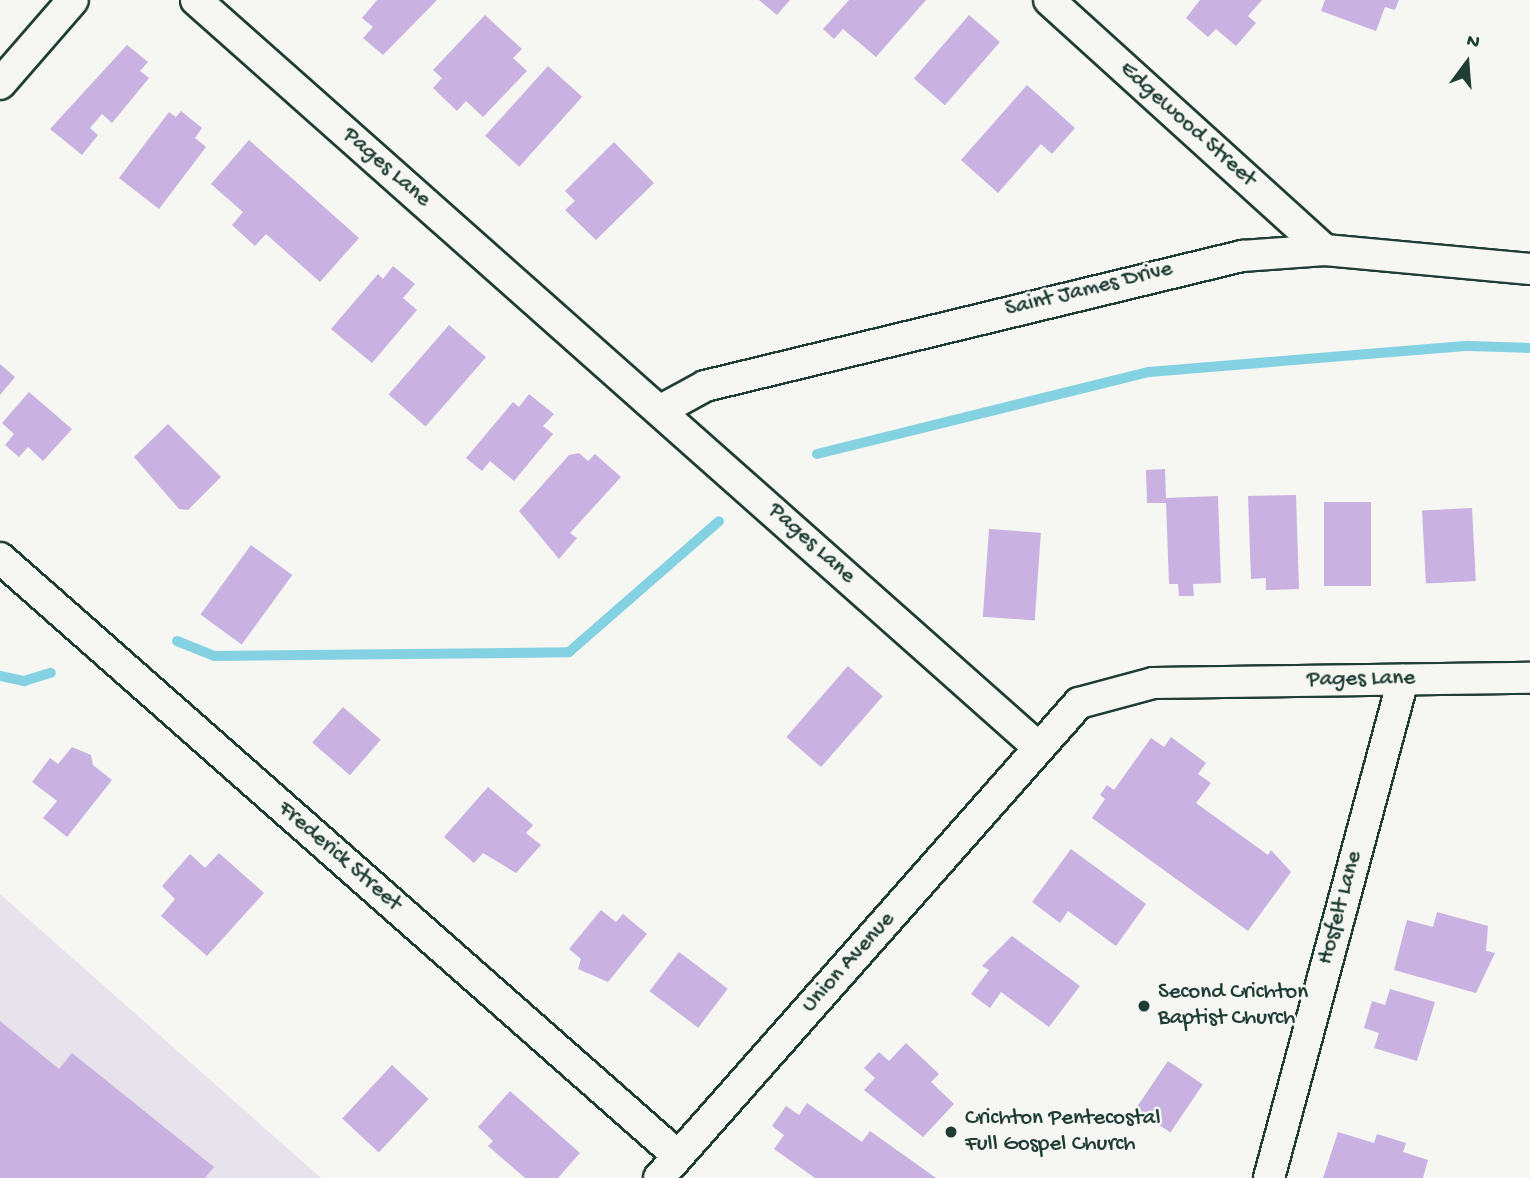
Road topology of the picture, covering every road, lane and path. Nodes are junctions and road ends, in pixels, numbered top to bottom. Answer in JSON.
{"nodes":[{"id":1,"x":73,"y":0,"type":"edge"},
{"id":2,"x":196,"y":0,"type":"edge"},
{"id":3,"x":1049,"y":0,"type":"edge"},
{"id":4,"x":0,"y":84,"type":"edge"},
{"id":5,"x":1325,"y":250,"type":"junction"},
{"id":6,"x":1530,"y":269,"type":"edge"},
{"id":7,"x":661,"y":410,"type":"junction"},
{"id":8,"x":0,"y":558,"type":"edge"},
{"id":9,"x":1530,"y":678,"type":"edge"},
{"id":10,"x":1403,"y":680,"type":"junction"},
{"id":11,"x":1039,"y":748,"type":"junction"},
{"id":12,"x":669,"y":1167,"type":"edge"},
{"id":13,"x":1269,"y":1178,"type":"edge"}],
"edges":[{"from":1,"to":4,"type":"street"},
{"from":2,"to":7,"type":"street","name":"Pages Lane"},
{"from":3,"to":5,"type":"street","name":"Edgewood Street"},
{"from":5,"to":6,"type":"street","name":"Saint James Drive"},
{"from":5,"to":7,"type":"street","name":"Saint James Drive"},
{"from":7,"to":11,"type":"street","name":"Pages Lane"},
{"from":8,"to":12,"type":"street","name":"Frederick Street"},
{"from":9,"to":10,"type":"street","name":"Pages Lane"},
{"from":10,"to":11,"type":"street","name":"Pages Lane"},
{"from":10,"to":13,"type":"street","name":"Hosfelt Lane"},
{"from":11,"to":12,"type":"street","name":"Union Avenue"}]}
